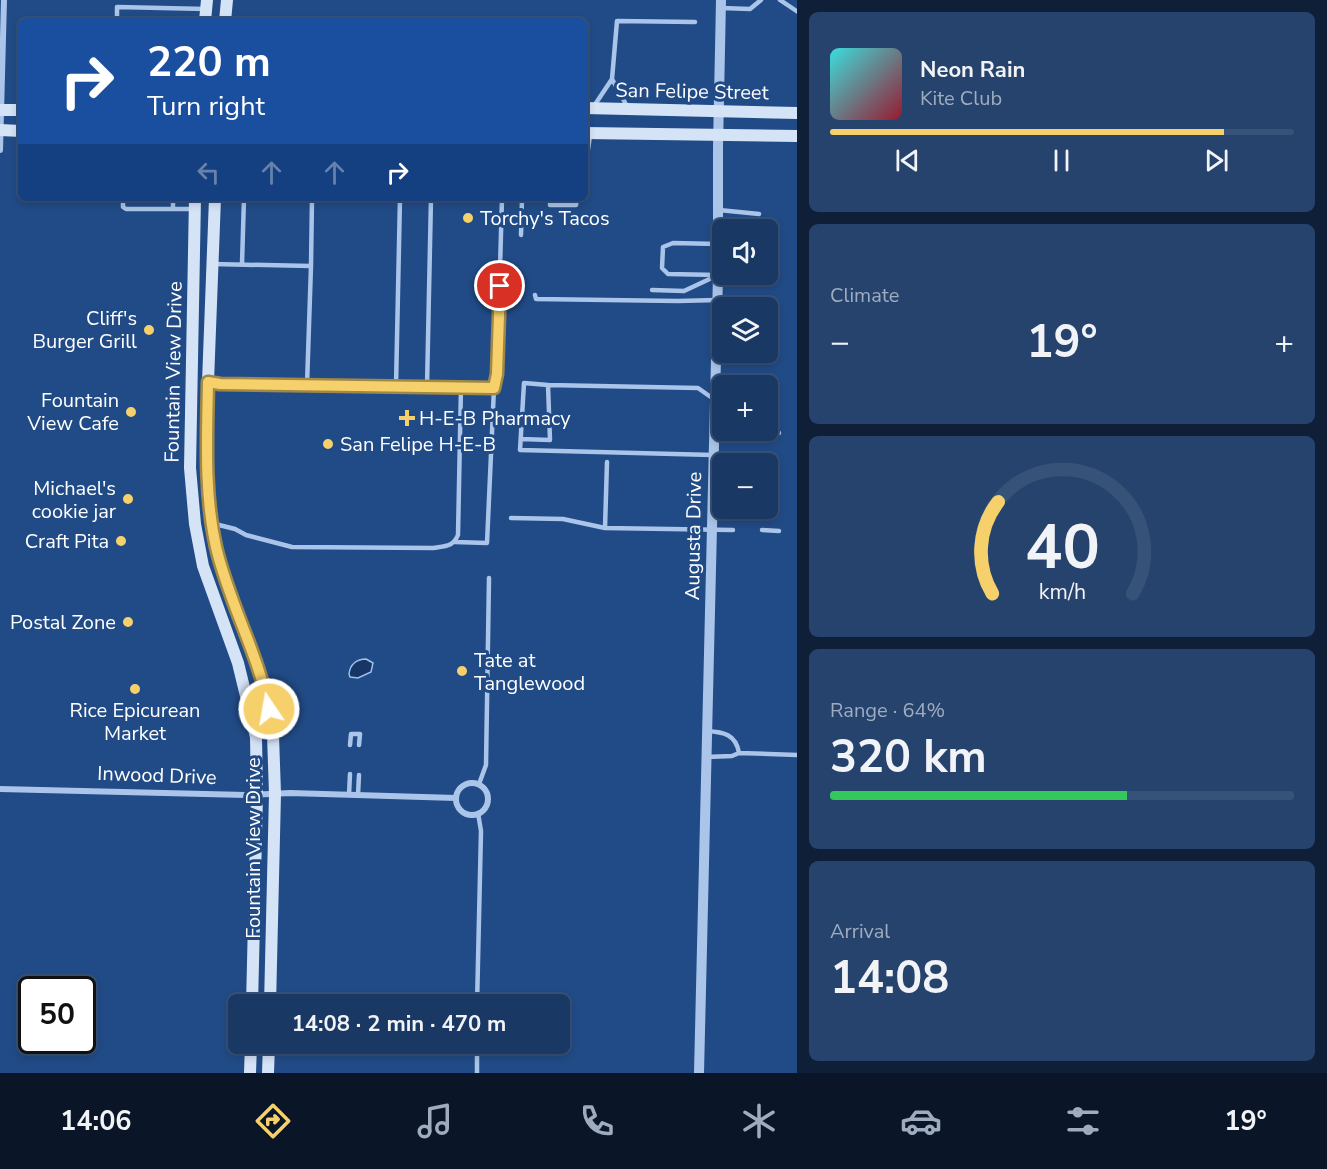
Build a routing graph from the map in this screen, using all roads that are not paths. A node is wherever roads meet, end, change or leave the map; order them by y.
1 (4, 0) edge
2 (227, 0) edge
3 (761, 0) edge
4 (780, 0) edge
5 (721, 4) edge
6 (207, 10) edge
7 (797, 11) edge
8 (117, 18) edge
9 (225, 18) edge
10 (695, 22) dead end
11 (612, 79) junction
12 (589, 108) edge
13 (629, 109) junction
14 (0, 110) edge
15 (18, 110) edge
16 (719, 112) junction
17 (797, 113) edge
18 (0, 130) edge
19 (18, 130) edge
20 (588, 133) edge
21 (718, 134) junction
22 (797, 136) edge
23 (0, 150) edge
24 (123, 201) edge
25 (173, 201) edge
26 (215, 201) edge
27 (243, 201) edge
28 (312, 201) edge
29 (400, 201) edge
30 (431, 201) edge
31 (502, 201) edge
32 (522, 201) edge
33 (550, 201) edge
34 (577, 201) edge
35 (195, 203) edge
36 (173, 209) junction
37 (719, 210) junction
38 (759, 214) dead end
39 (719, 219) edge
40 (521, 235) dead end
41 (712, 244) edge
42 (213, 264) junction
43 (242, 264) junction
44 (311, 266) junction
45 (712, 275) edge
46 (712, 278) edge
47 (652, 290) dead end
48 (535, 295) dead end
49 (712, 300) edge
50 (208, 382) junction
51 (308, 385) junction
52 (548, 385) junction
53 (396, 386) junction
54 (427, 387) junction
55 (461, 387) junction
56 (494, 388) junction
57 (712, 398) edge
58 (521, 439) junction
59 (712, 455) edge
60 (606, 462) dead end
61 (712, 492) edge
62 (511, 518) dead end
63 (213, 523) junction
64 (195, 524) junction
65 (605, 528) junction
66 (711, 529) junction
67 (733, 530) dead end
68 (762, 530) dead end
69 (779, 531) dead end
70 (455, 542) junction
71 (489, 578) dead end
72 (239, 615) junction
73 (224, 622) junction
74 (706, 731) junction
75 (350, 745) dead end
76 (359, 745) dead end
77 (739, 753) junction
78 (797, 755) edge
79 (706, 757) junction
80 (350, 774) dead end
81 (359, 775) dead end
82 (479, 784) junction
83 (0, 789) edge
84 (257, 794) junction
85 (275, 794) junction
86 (349, 795) junction
87 (358, 795) junction
88 (456, 798) junction
89 (478, 813) junction
90 (254, 956) junction
91 (272, 956) junction
92 (252, 994) edge
93 (270, 994) edge
94 (477, 994) edge
95 (251, 1054) edge
96 (269, 1054) edge
97 (477, 1054) edge
98 (250, 1070) edge
99 (268, 1070) edge
100 (477, 1073) edge
101 (699, 1073) edge

1 - 14 street
2 - 9 main road
3 - 5 lane
4 - 7 lane
5 - 16 street, Augusta Drive
6 - 8 lane
10 - 11 lane
11 - 12 lane
11 - 13 lane
12 - 13 main road, San Felipe Street
13 - 16 main road, San Felipe Street
14 - 15 main road
14 - 18 street
16 - 17 main road, San Felipe Street
16 - 21 street, Augusta Drive
18 - 19 main road
18 - 23 street
20 - 21 main road
21 - 22 main road
21 - 37 street, Augusta Drive
24 - 36 lane
25 - 36 lane
26 - 42 main road, Fountain View Drive
27 - 43 lane
28 - 44 lane
29 - 53 lane
30 - 54 lane
31 - 56 lane
32 - 40 lane
33 - 34 lane
35 - 36 lane
35 - 64 main road, Fountain View Drive
37 - 38 lane
37 - 39 street, Augusta Drive
41 - 45 lane
42 - 43 lane
42 - 50 main road, Fountain View Drive
43 - 44 lane
44 - 51 lane
46 - 47 lane
48 - 49 lane
50 - 51 lane
50 - 63 main road, Fountain View Drive
51 - 53 lane
52 - 57 lane
52 - 58 lane
52 - 58 lane
53 - 54 lane
54 - 55 lane
55 - 56 lane
55 - 70 lane
56 - 70 lane
58 - 59 lane
60 - 65 lane
61 - 66 street, Augusta Drive
62 - 65 lane
63 - 64 main road
63 - 70 lane
63 - 72 main road, Fountain View Drive
64 - 73 main road, Fountain View Drive
65 - 66 lane
66 - 67 lane
66 - 74 street, Augusta Drive
68 - 69 lane
71 - 82 lane
72 - 73 main road
72 - 85 main road, Fountain View Drive
73 - 84 main road, Fountain View Drive
74 - 77 lane
74 - 79 street, Augusta Drive
75 - 76 lane
77 - 78 lane
77 - 79 lane
79 - 101 street, Augusta Drive
80 - 86 lane
81 - 87 lane
82 - 88 street
82 - 89 street
83 - 84 street, Inwood Drive
84 - 85 street, Inwood Drive
84 - 90 main road, Fountain View Drive
85 - 86 street, Inwood Drive
85 - 91 main road, Fountain View Drive
86 - 87 street, Inwood Drive
87 - 88 street, Inwood Drive
88 - 89 street
89 - 94 lane
90 - 91 main road
90 - 92 main road, Fountain View Drive
91 - 93 main road, Fountain View Drive
95 - 98 main road
96 - 99 main road
97 - 100 lane
98 - 99 main road

